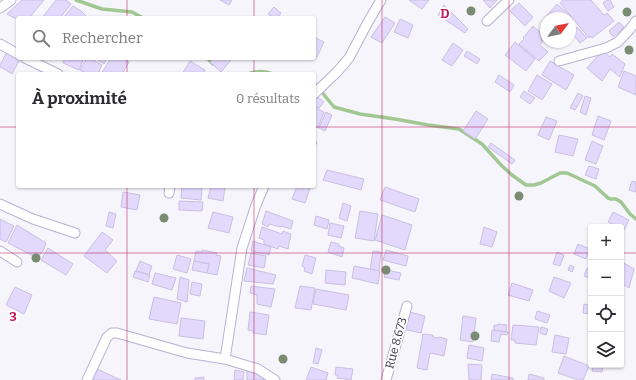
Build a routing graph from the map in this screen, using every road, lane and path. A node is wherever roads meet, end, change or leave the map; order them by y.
1 (11, 0) edge
2 (381, 0) edge
3 (509, 0) edge
4 (0, 8) edge
5 (487, 21) dead end
6 (636, 21) edge
7 (0, 44) edge
8 (16, 53) edge
9 (29, 60) edge
10 (559, 61) dead end
11 (54, 72) edge
12 (316, 92) edge
13 (263, 188) edge
14 (0, 204) edge
15 (75, 233) dead end
16 (0, 251) edge
17 (17, 262) dead end
18 (407, 306) dead end
19 (225, 359) junction
20 (87, 380) edge
21 (275, 380) edge
22 (386, 380) edge

1 - 4 street
2 - 12 street
3 - 5 street
6 - 10 street
7 - 8 street
9 - 11 street
13 - 19 street
14 - 15 street
16 - 17 street
18 - 22 street, Rue 8.673
19 - 20 street
19 - 21 street

